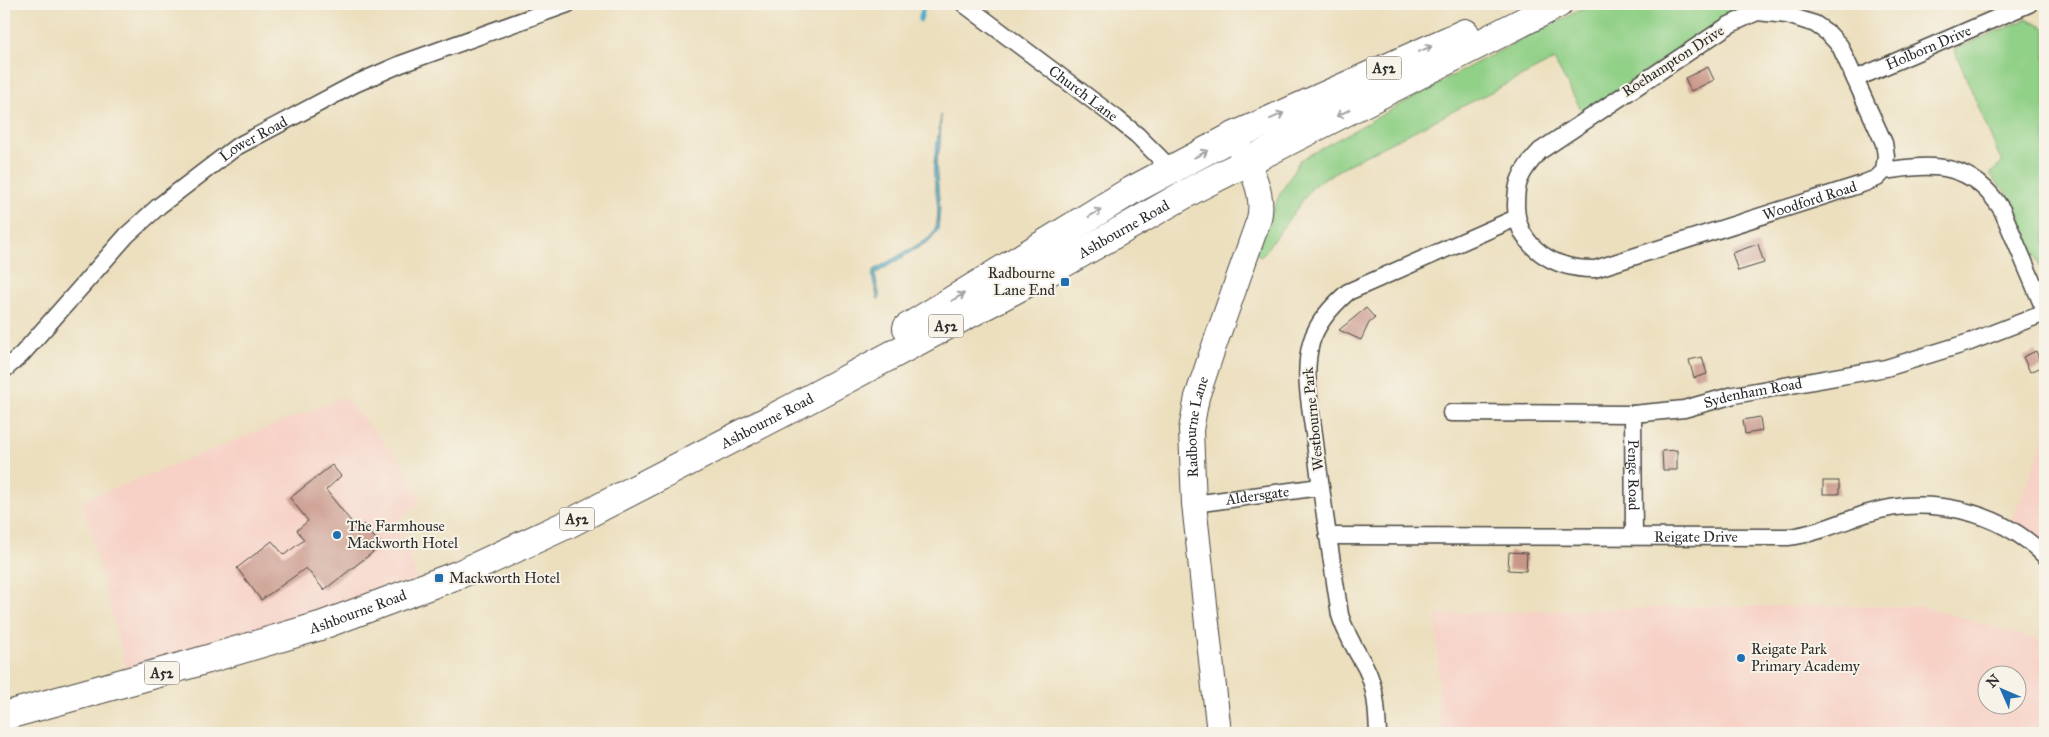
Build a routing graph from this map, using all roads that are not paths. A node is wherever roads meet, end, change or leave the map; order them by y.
1 (568, 4) edge
2 (964, 4) edge
3 (1537, 4) edge
4 (1558, 4) edge
5 (2029, 4) edge
6 (1855, 79) junction
7 (1232, 136) junction
8 (1247, 162) junction
9 (1170, 170) junction
10 (1884, 171) junction
11 (1196, 188) junction
12 (1516, 218) junction
13 (2045, 312) edge
14 (4, 370) edge
15 (1451, 413) dead end
16 (1633, 414) junction
17 (692, 458) junction
18 (1320, 487) junction
19 (1194, 504) junction
20 (1328, 536) junction
21 (1634, 536) junction
22 (2045, 556) edge
23 (4, 716) edge
24 (1219, 733) edge
25 (1378, 733) edge

1 - 14 street, Lower Road
2 - 9 street, Church Lane
7 -> 3 highway, Ashbourne Road / A52
4 -> 8 highway, Ashbourne Road / A52
5 - 6 street, Holborn Drive
6 - 10 street, Roehampton Drive
6 - 12 street, Roehampton Drive
7 - 8 street, Radbourne Lane
9 -> 7 highway, Ashbourne Road / A52
8 - 11 highway, Ashbourne Road / A52
8 - 19 street, Radbourne Lane
9 - 11 street, Church Lane
17 -> 9 highway, Ashbourne Road / A52
10 - 12 street, Woodford Road
10 - 13 street, Woodford Road
11 - 17 highway, Ashbourne Road / A52
12 - 18 street, Westbourne Park
13 - 16 street, Sydenham Road
15 - 16 street, Sydenham Road
16 - 21 street, Penge Road
17 - 23 highway, Ashbourne Road / A52
18 - 19 street, Aldersgate
18 - 20 street, Westbourne Park
19 - 24 street, Radbourne Lane
20 - 21 street, Reigate Drive
20 - 25 street, Westbourne Park
21 - 22 street, Reigate Drive

